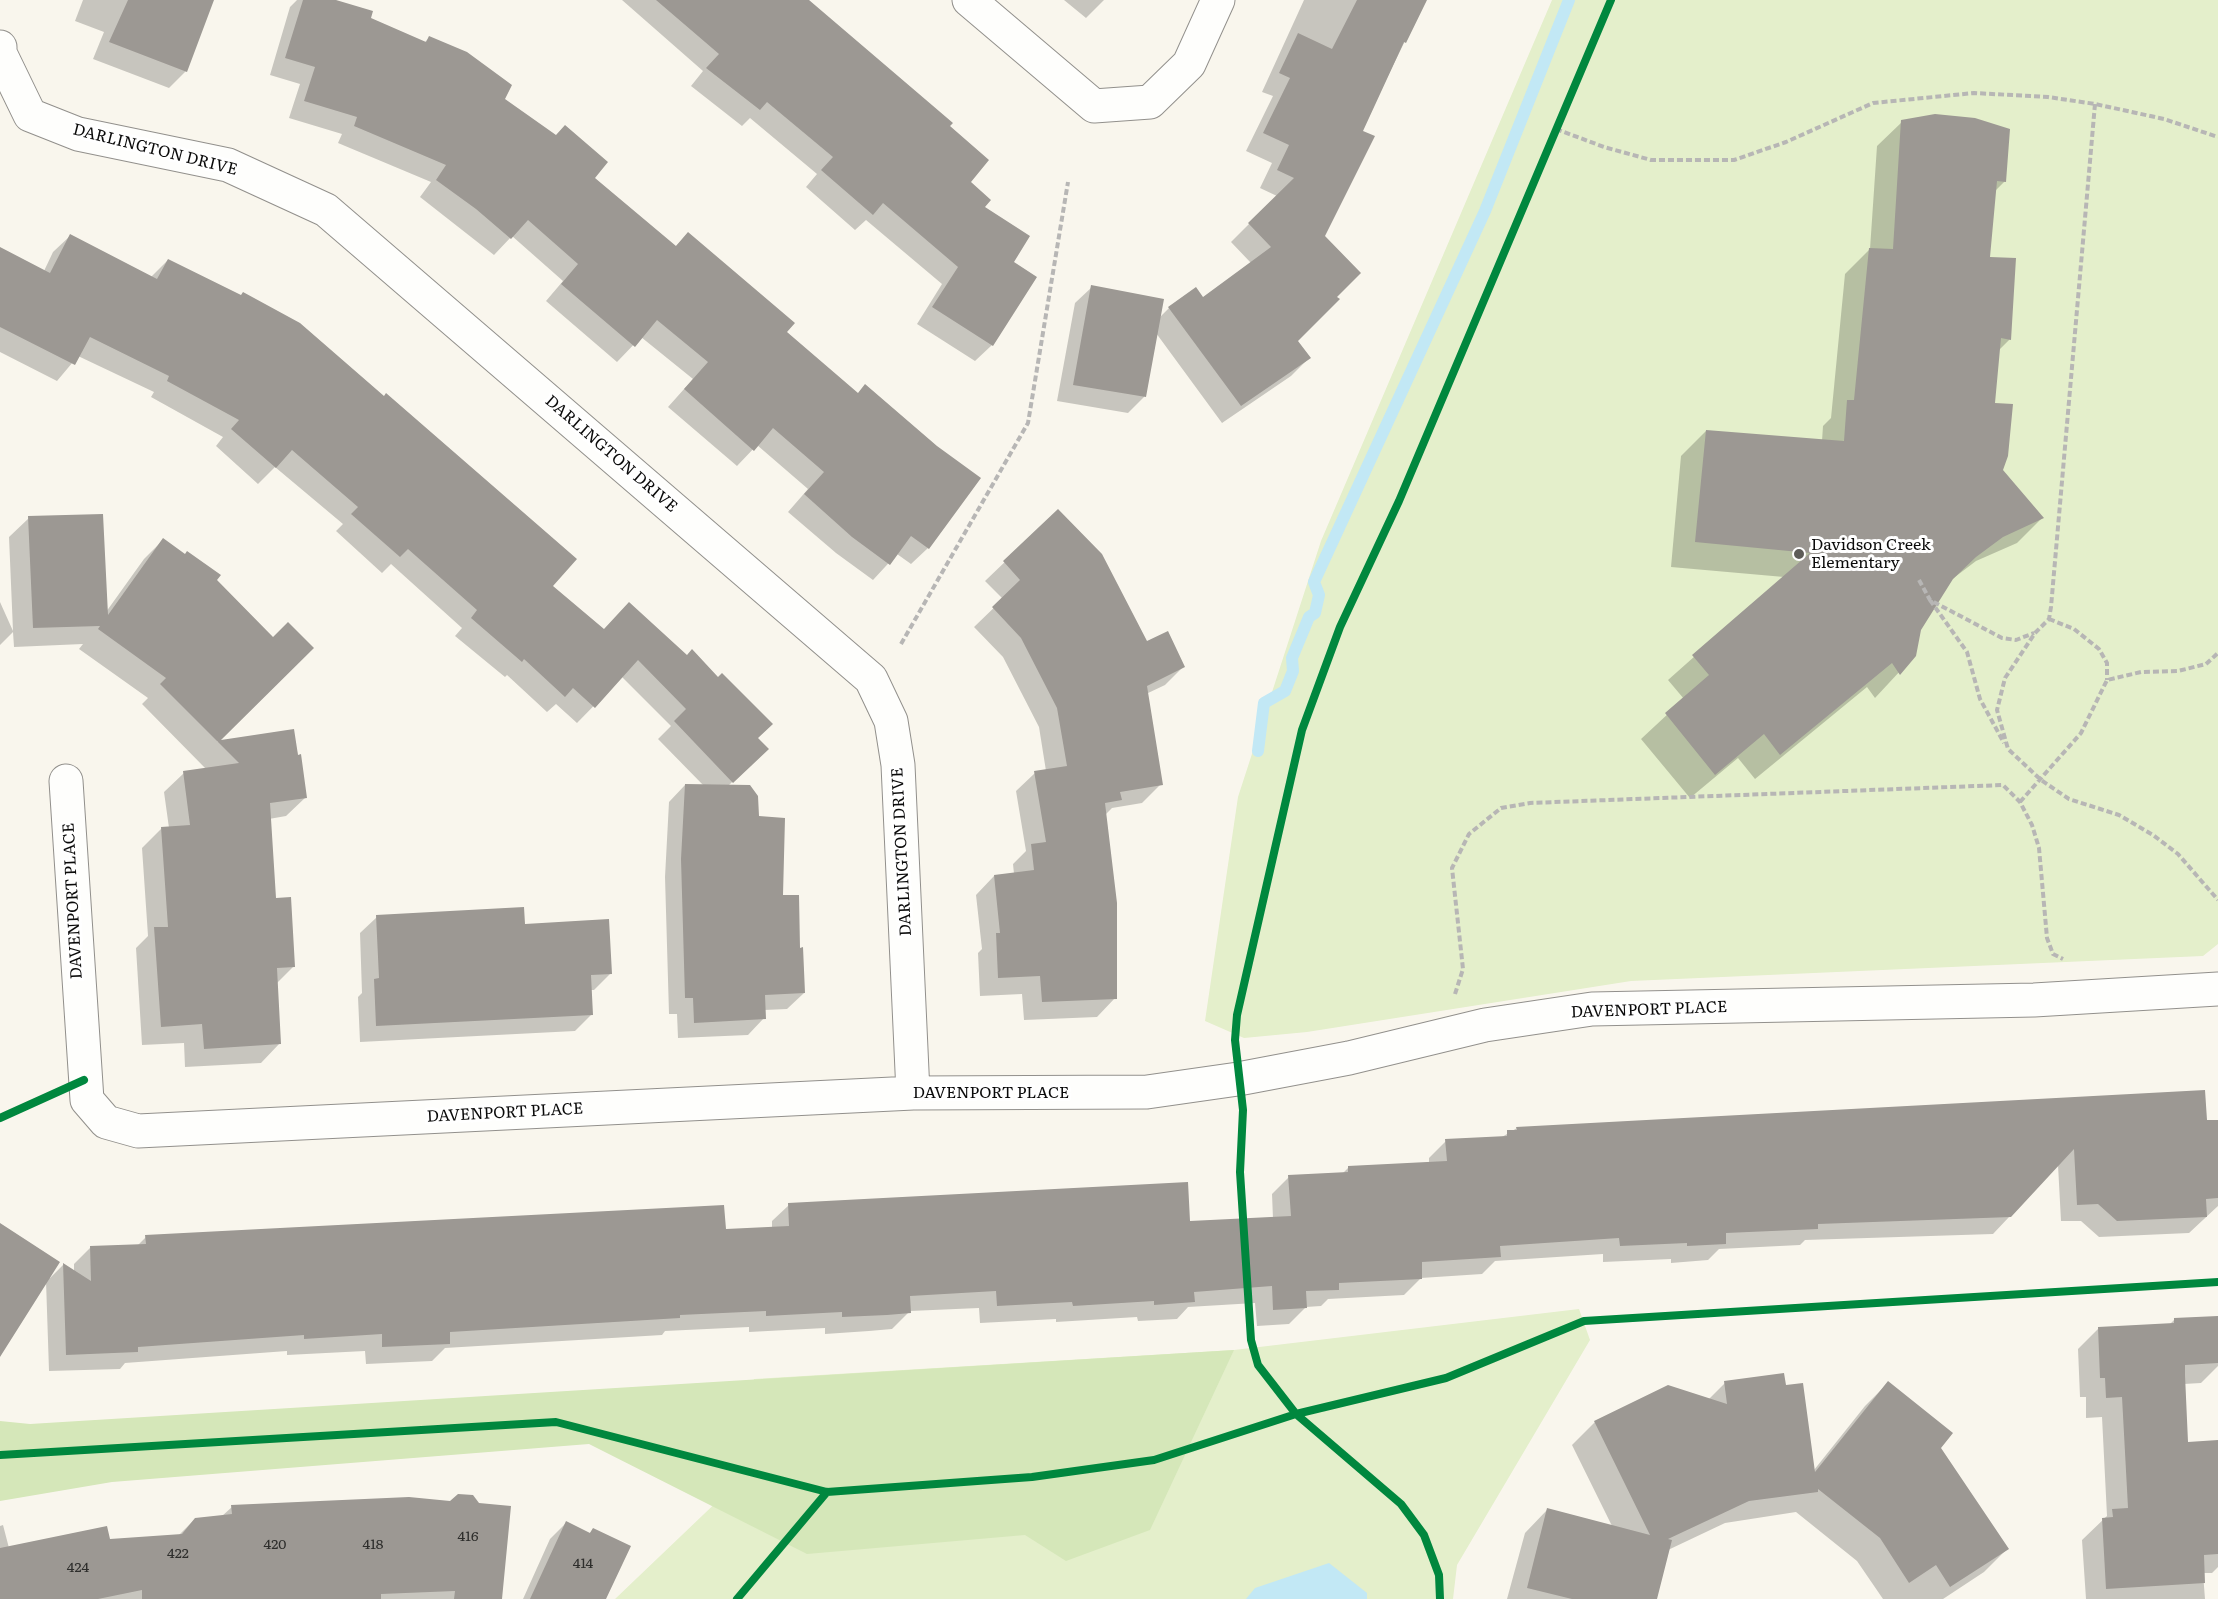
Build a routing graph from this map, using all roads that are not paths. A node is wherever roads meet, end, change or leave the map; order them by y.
1 (969, 0) edge
2 (1218, 0) edge
3 (0, 47) edge
4 (66, 781) dead end
5 (2218, 989) edge
6 (913, 1093) junction

1 - 2 street
3 - 6 street, DARLINGTON DRIVE
4 - 6 street, DAVENPORT PLACE
5 - 6 street, DAVENPORT PLACE

